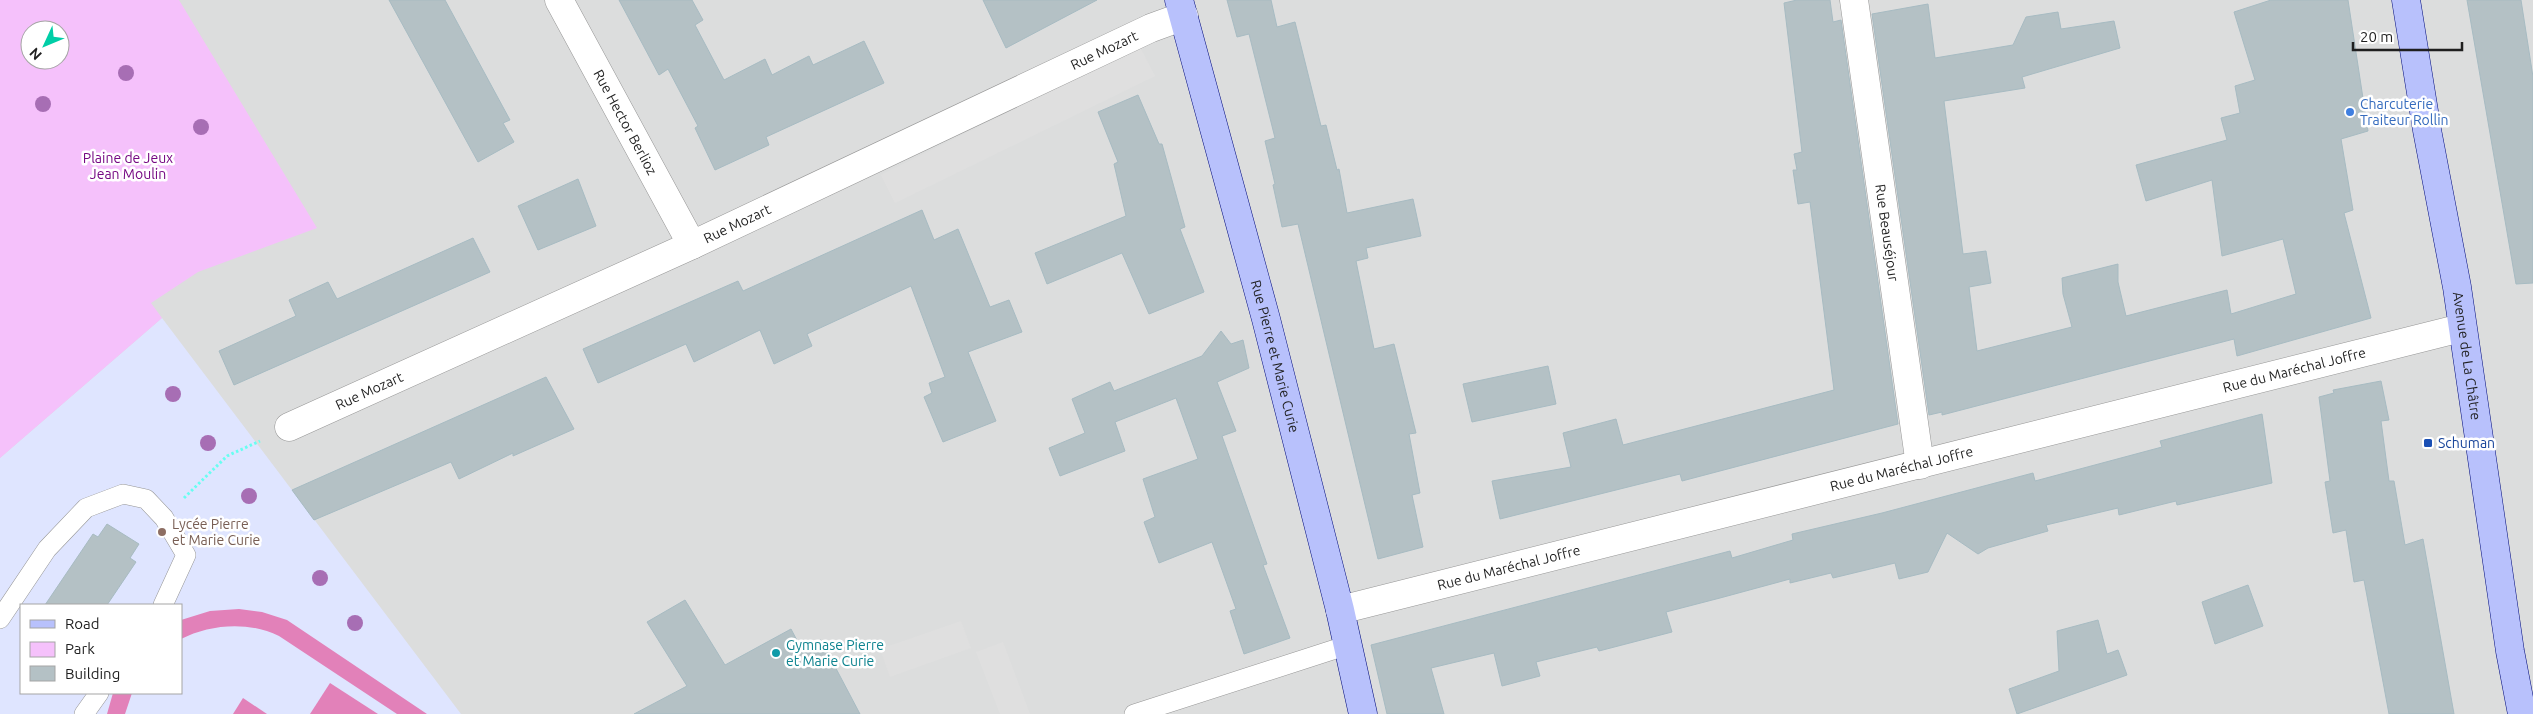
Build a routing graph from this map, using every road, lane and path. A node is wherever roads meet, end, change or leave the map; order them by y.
1 (559, 0) edge
2 (1854, 0) edge
3 (2406, 0) edge
4 (1182, 8) edge
5 (692, 245) junction
6 (2462, 328) junction
7 (289, 428) joint
8 (1920, 465) junction
9 (164, 518) junction
10 (163, 604) edge
11 (1340, 610) junction
12 (0, 620) edge
13 (1348, 645) junction
14 (98, 694) edge
15 (84, 714) edge
16 (1134, 714) edge
17 (1363, 714) edge
18 (2522, 714) edge

1 - 5 street, Rue Hector Berlioz
2 - 8 street, Rue Beauséjour
3 - 6 street, Avenue de La Châtre
4 - 5 street, Rue Mozart
4 - 11 street, Rue Pierre et Marie Curie
5 - 7 street, Rue Mozart
6 - 8 street, Rue du Maréchal Joffre
6 - 18 street, Avenue de La Châtre
7 - 9 path
8 - 11 street, Rue du Maréchal Joffre
9 - 10 lane
9 - 12 lane
11 - 13 street, Rue Pierre et Marie Curie
13 - 16 lane
13 - 17 street, Rue Pierre et Marie Curie
14 - 15 lane

